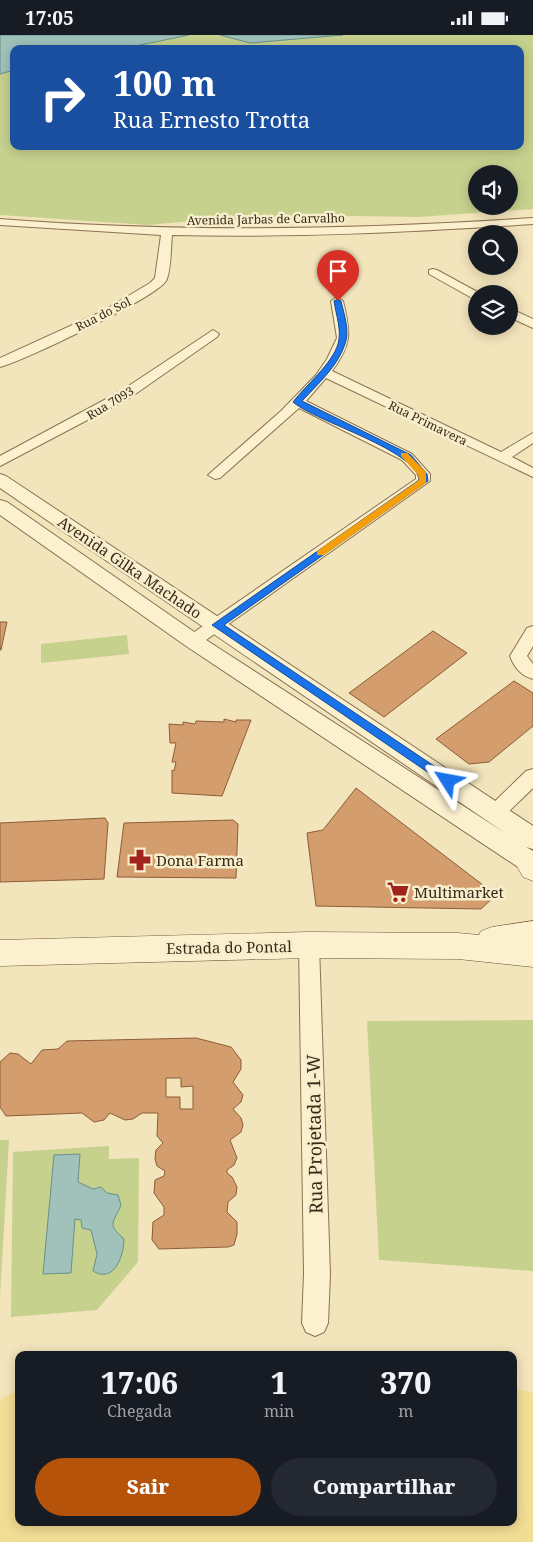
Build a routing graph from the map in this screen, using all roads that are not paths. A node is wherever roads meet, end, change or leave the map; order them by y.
1 (533, 221) edge
2 (0, 222) edge
3 (167, 234) junction
4 (433, 272) dead end
5 (468, 291) edge
6 (338, 301) dead end
7 (518, 316) edge
8 (533, 324) edge
9 (213, 334) dead end
10 (0, 363) edge
11 (324, 372) junction
12 (297, 402) junction
13 (533, 437) edge
14 (501, 458) junction
15 (0, 462) edge
16 (533, 473) edge
17 (215, 475) dead end
18 (0, 480) edge
19 (0, 506) edge
20 (217, 625) junction
21 (533, 632) edge
22 (193, 641) junction
23 (533, 673) edge
24 (533, 776) edge
25 (495, 813) junction
26 (532, 858) edge
27 (532, 938) edge
28 (309, 945) junction
29 (0, 953) edge
30 (315, 1323) dead end

1 - 3 street, Avenida Jarbas de Carvalho
2 - 3 street, Avenida Jarbas de Carvalho
3 - 10 street, Rua do Sol
4 - 5 street
6 - 11 street
7 - 8 street
9 - 15 street, Rua 7093
11 - 12 street
11 - 14 street, Rua Primavera
12 - 17 street
12 - 20 street
13 - 14 street
14 - 16 street, Rua Primavera
18 - 20 street, Avenida Gilka Machado
19 - 22 street, Avenida Gilka Machado
20 - 22 street
20 - 25 street, Avenida Gilka Machado
21 - 23 street
22 - 26 street, Avenida Gilka Machado
24 - 25 street
25 - 26 street, Avenida Gilka Machado
27 - 28 main road, Estrada do Pontal
28 - 29 main road, Estrada do Pontal
28 - 30 street, Rua Projetada 1-W

